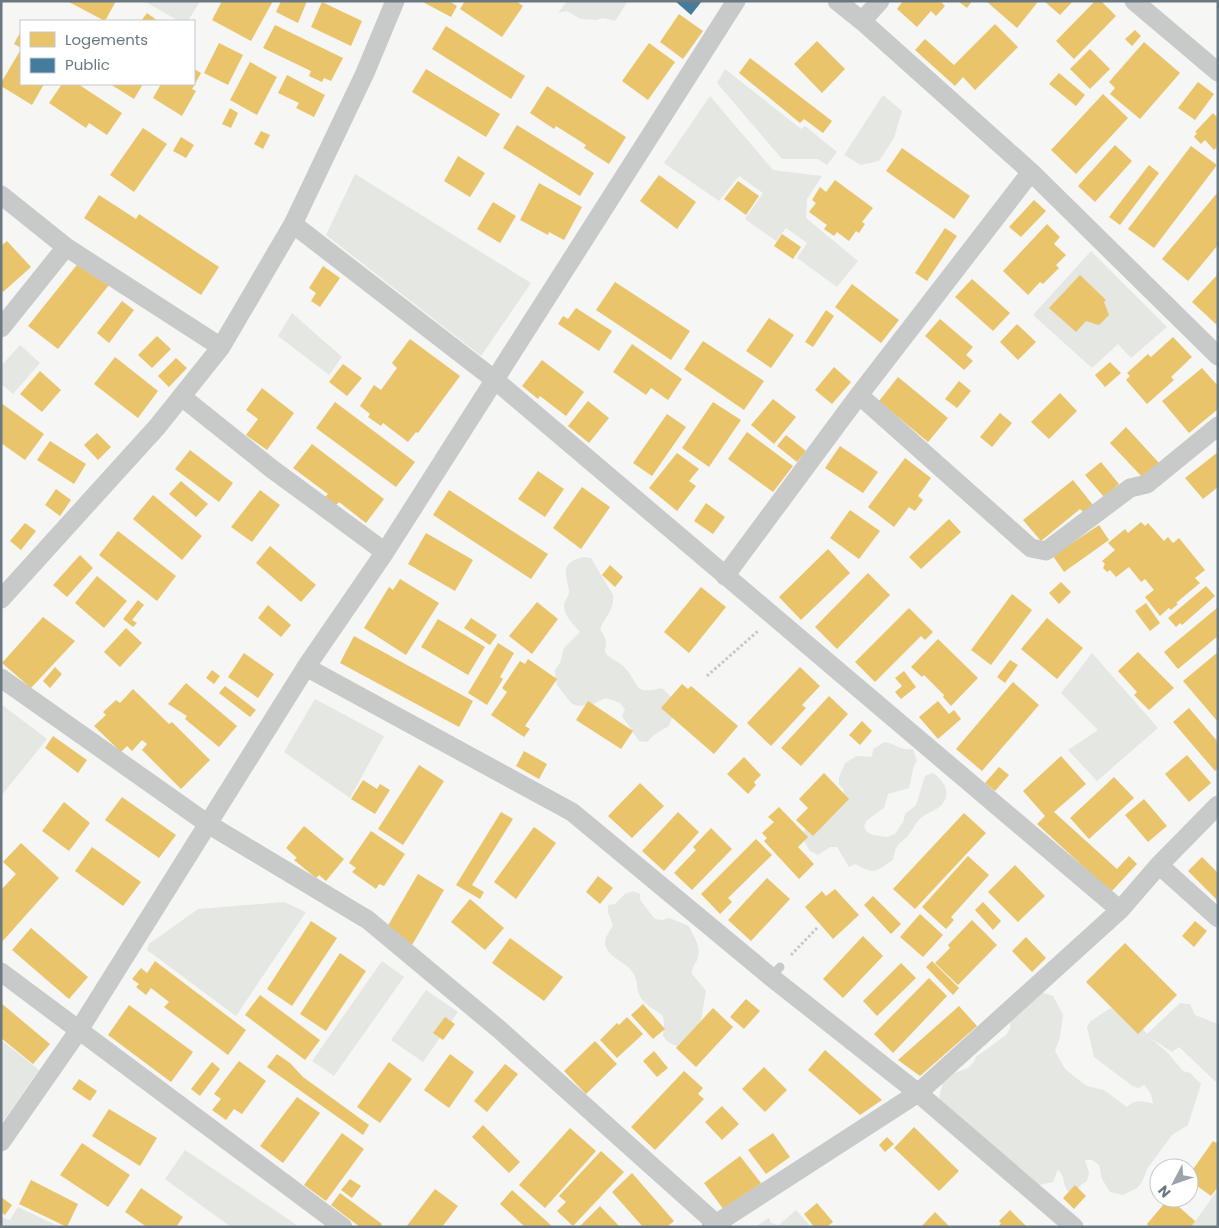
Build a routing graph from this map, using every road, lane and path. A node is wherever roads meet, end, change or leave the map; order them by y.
1 (396, 1) edge
2 (736, 1) edge
3 (837, 1) edge
4 (880, 1) edge
5 (1134, 1) edge
6 (862, 21) junction
7 (1218, 72) edge
8 (1031, 172) junction
9 (1, 195) edge
10 (293, 224) junction
11 (66, 247) junction
12 (1, 328) edge
13 (222, 347) junction
14 (1218, 356) edge
15 (495, 380) junction
16 (859, 395) junction
17 (182, 397) junction
18 (1218, 426) edge
19 (385, 552) junction
20 (725, 576) junction
21 (1, 599) edge
22 (769, 621) junction
23 (306, 667) junction
24 (707, 676) dead end
25 (1, 678) edge
26 (1218, 805) edge
27 (208, 824) junction
28 (1159, 865) junction
29 (1120, 910) junction
30 (1218, 918) edge
31 (818, 927) dead end
32 (1, 972) edge
33 (776, 972) junction
34 (79, 1030) junction
35 (918, 1093) junction
36 (1, 1142) edge
37 (716, 1226) edge
38 (343, 1227) edge
39 (1074, 1227) edge

1 - 10 street
2 - 15 street
3 - 6 street
4 - 6 street
5 - 7 street
6 - 8 street
8 - 14 street
8 - 16 street
9 - 11 street
10 - 13 street
10 - 15 street
11 - 12 street
11 - 13 street
13 - 17 street
15 - 19 street
15 - 20 street
16 - 18 street
16 - 20 street
17 - 19 street
17 - 21 street
19 - 23 street
20 - 22 street
22 - 24 path
22 - 29 street
23 - 27 street
23 - 33 street
25 - 27 street
26 - 28 street
27 - 34 street
27 - 37 street
28 - 29 street
28 - 30 street
29 - 35 street
31 - 33 path
32 - 34 street
33 - 35 street
34 - 36 street
34 - 38 street
35 - 37 street
35 - 39 street

